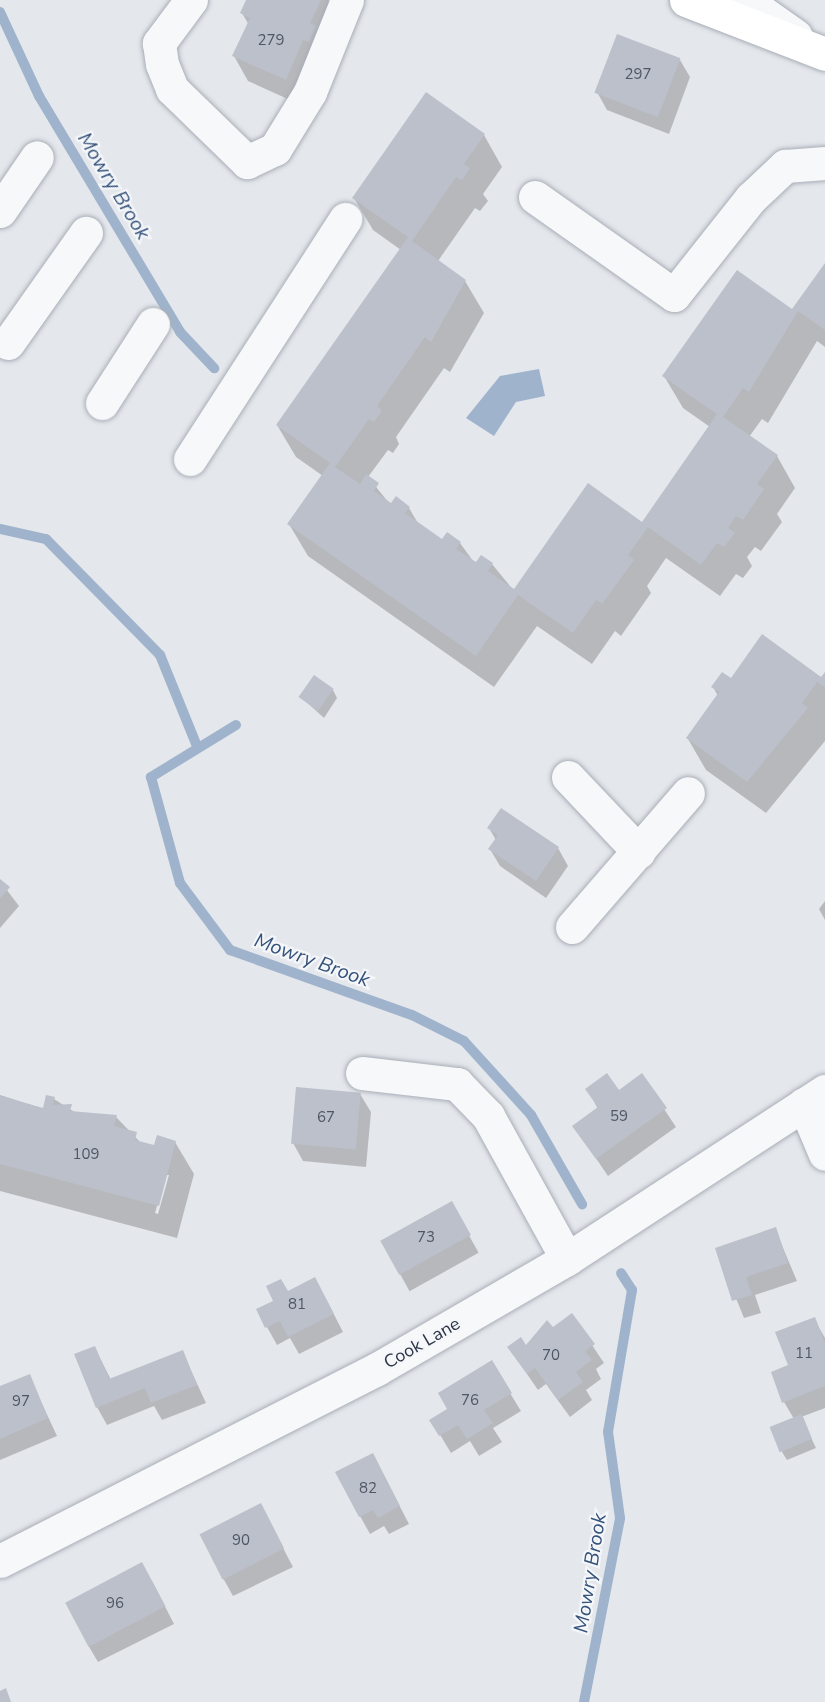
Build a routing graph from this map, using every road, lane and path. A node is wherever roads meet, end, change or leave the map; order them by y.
1 (191, 0) edge
2 (347, 0) edge
3 (686, 0) edge
4 (745, 0) edge
5 (820, 52) edge
6 (38, 157) dead end
7 (825, 163) edge
8 (535, 197) dead end
9 (0, 211) edge
10 (345, 219) dead end
11 (86, 232) dead end
12 (153, 324) dead end
13 (8, 343) dead end
14 (102, 403) dead end
15 (190, 459) dead end
16 (568, 777) dead end
17 (688, 793) dead end
18 (639, 852) junction
19 (572, 927) dead end
20 (362, 1073) dead end
21 (815, 1098) edge
22 (825, 1154) edge
23 (567, 1258) junction
24 (0, 1561) edge

1 - 2 street
3 - 5 main road
4 - 5 street
6 - 9 street
7 - 8 street
10 - 15 street
11 - 13 street
12 - 14 street
16 - 18 street
17 - 18 street
18 - 19 street
20 - 23 street
21 - 22 street
21 - 23 street, Cook Lane
23 - 24 street, Cook Lane

